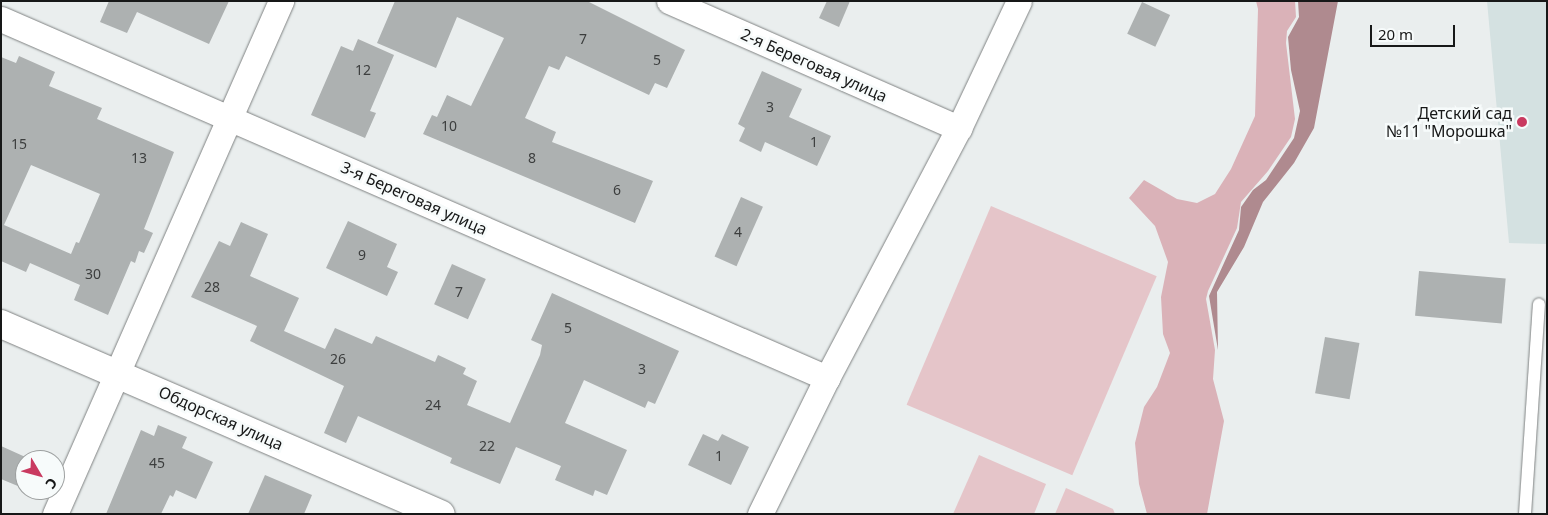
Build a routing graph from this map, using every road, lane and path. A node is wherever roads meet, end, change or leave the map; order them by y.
1 (280, 1) edge
2 (669, 1) edge
3 (1019, 1) edge
4 (1, 19) edge
5 (230, 118) junction
6 (959, 128) junction
7 (1539, 304) dead end
8 (1, 324) edge
9 (117, 373) junction
10 (827, 378) junction
11 (55, 514) edge
12 (441, 514) edge
13 (760, 514) edge
14 (1525, 514) edge

1 - 5 street
2 - 6 street, 2-я Береговая улица
3 - 6 street
4 - 5 street, 3-я Береговая улица
5 - 9 street
5 - 10 street, 3-я Береговая улица
6 - 10 street
7 - 14 lane
8 - 9 street, Обдорская улица
9 - 11 street
9 - 12 street, Обдорская улица
10 - 13 street

